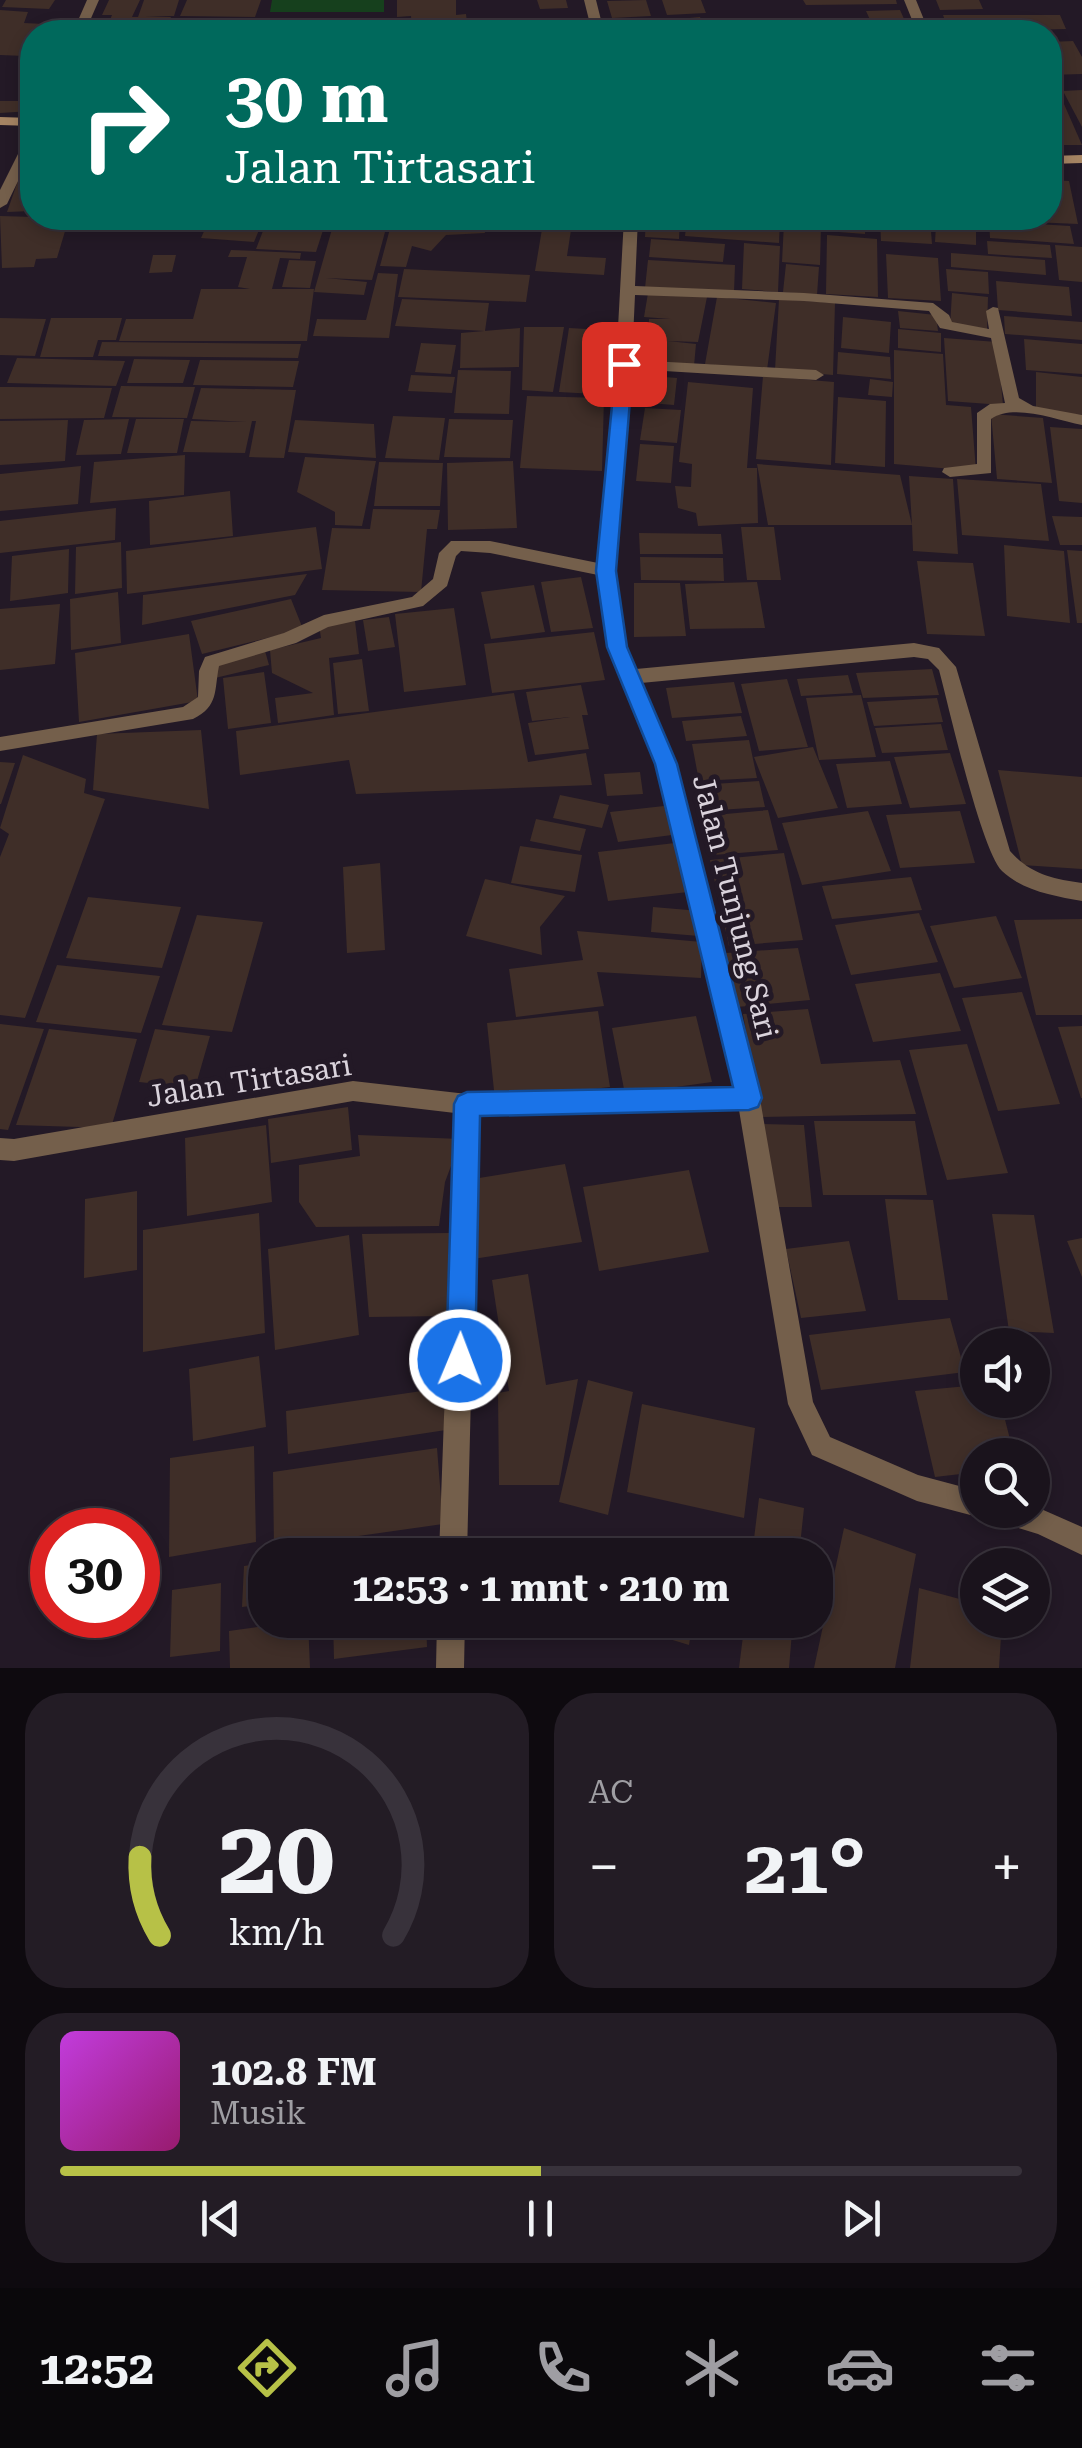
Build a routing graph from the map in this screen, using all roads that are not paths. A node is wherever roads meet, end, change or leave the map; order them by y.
1 (20, 164) edge
2 (0, 204) edge
3 (630, 230) edge
4 (626, 290) junction
5 (993, 311) dead end
6 (998, 335) junction
7 (624, 364) junction
8 (816, 375) dead end
9 (1017, 407) junction
10 (1082, 420) edge
11 (950, 472) dead end
12 (606, 571) junction
13 (628, 677) junction
14 (0, 744) edge
15 (1082, 892) edge
16 (749, 1098) junction
17 (467, 1104) junction
18 (0, 1149) edge
19 (960, 1499) edge
20 (1050, 1525) edge
21 (454, 1538) edge
22 (1081, 1540) edge
23 (451, 1638) edge
24 (450, 1668) edge

1 - 2 street
3 - 4 street, Jalan Tunjung Sari
4 - 6 street
4 - 7 street, Jalan Tunjung Sari
5 - 6 street
6 - 9 street
7 - 8 street
7 - 12 street, Jalan Tunjung Sari
9 - 10 street
9 - 11 street
12 - 13 street, Jalan Tunjung Sari
12 - 14 street
13 - 15 street
13 - 16 street, Jalan Tunjung Sari
16 - 17 street, Jalan Tirtasari
16 - 19 street, Jalan Tunjung Sari
17 - 18 street, Jalan Tirtasari
17 - 21 street
20 - 22 street
23 - 24 street

